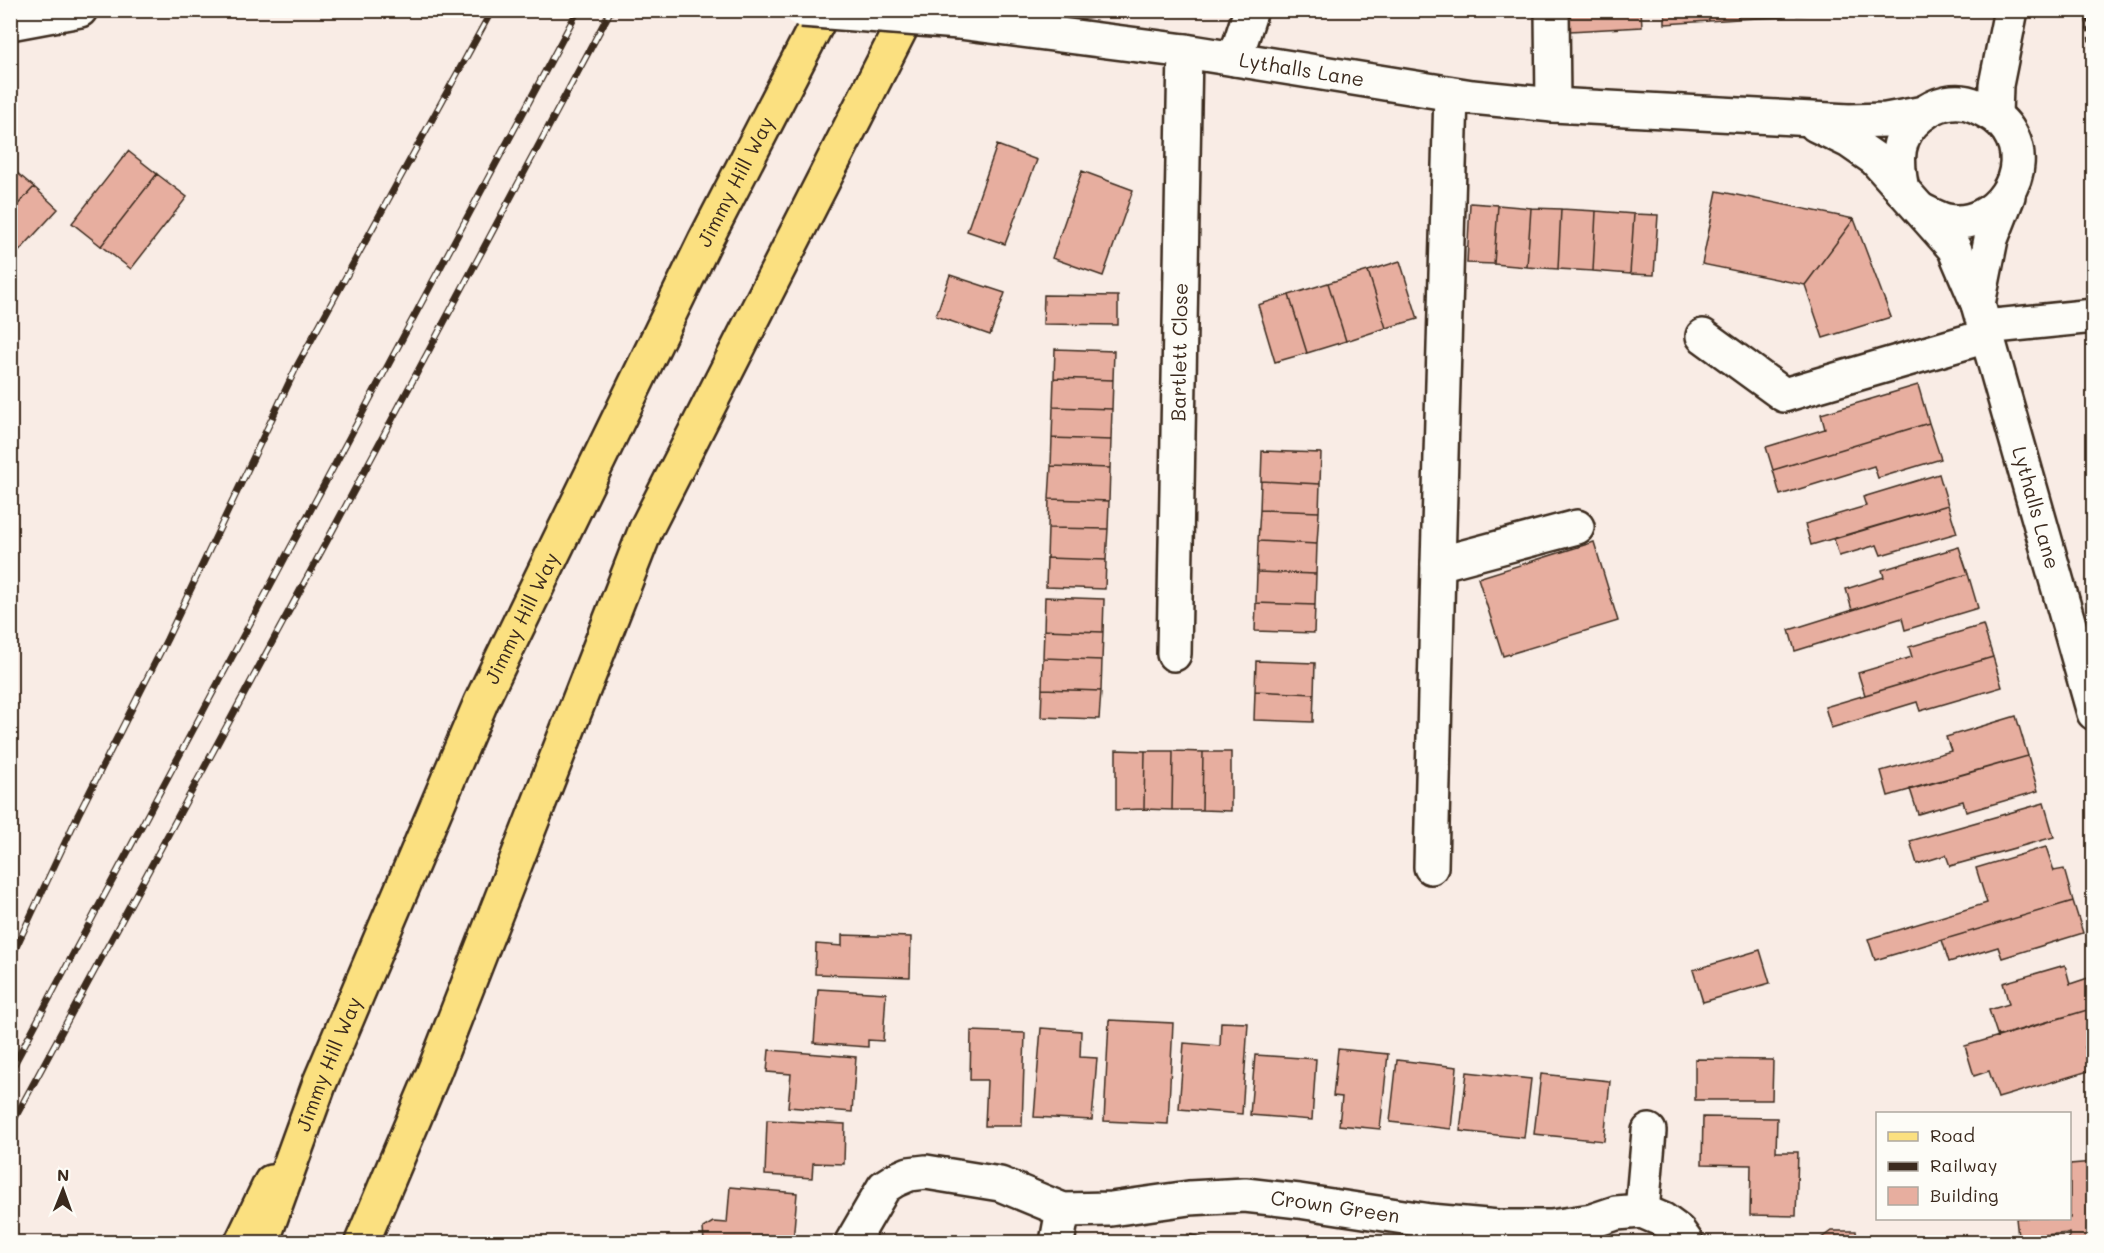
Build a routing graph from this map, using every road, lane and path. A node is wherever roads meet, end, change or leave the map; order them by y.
1 (802, 10) edge
2 (824, 10) edge
3 (910, 10) edge
4 (1251, 10) edge
5 (1552, 10) edge
6 (2086, 10) edge
7 (68, 12) edge
8 (2010, 17) edge
9 (10, 23) edge
10 (1185, 51) junction
11 (1235, 59) junction
12 (2094, 71) edge
13 (1451, 94) junction
14 (1554, 105) junction
15 (1938, 107) junction
16 (1995, 115) junction
17 (1803, 119) junction
18 (2012, 186) junction
19 (1912, 200) junction
20 (2094, 316) edge
21 (1984, 322) junction
22 (1703, 336) dead end
23 (1577, 527) dead end
24 (1438, 564) junction
25 (1174, 654) dead end
26 (2094, 713) edge
27 (1431, 867) dead end
28 (320, 1082) junction
29 (1649, 1131) dead end
30 (1062, 1210) junction
31 (1642, 1211) junction
32 (242, 1242) edge
33 (262, 1242) edge
34 (362, 1242) edge
35 (852, 1242) edge
36 (1057, 1242) edge
37 (1686, 1242) edge

1 - 10 street, Lythalls Lane, bridge
2 - 28 main road, Jimmy Hill Way
3 - 34 main road
4 - 11 street
5 - 14 street
6 - 12 path
7 - 9 street
8 - 15 street
8 - 16 street
10 - 11 street, Lythalls Lane
10 - 25 street, Bartlett Close
11 - 13 street, Lythalls Lane
13 - 14 street, Lythalls Lane
13 - 24 street
14 - 17 street, Lythalls Lane
15 - 16 street
15 - 17 street, Lythalls Lane
15 - 19 street
16 - 18 street
17 - 19 street, Lythalls Lane
18 - 19 street
18 - 21 street, Lythalls Lane
19 - 21 street, Lythalls Lane
20 - 21 street
21 - 22 street
21 - 26 street, Lythalls Lane
23 - 24 street
24 - 27 street
28 - 32 main road
28 - 33 main road, Jimmy Hill Way
29 - 31 street
30 - 31 street, Crown Green
30 - 35 street, Crown Green
30 - 36 street
31 - 37 street

